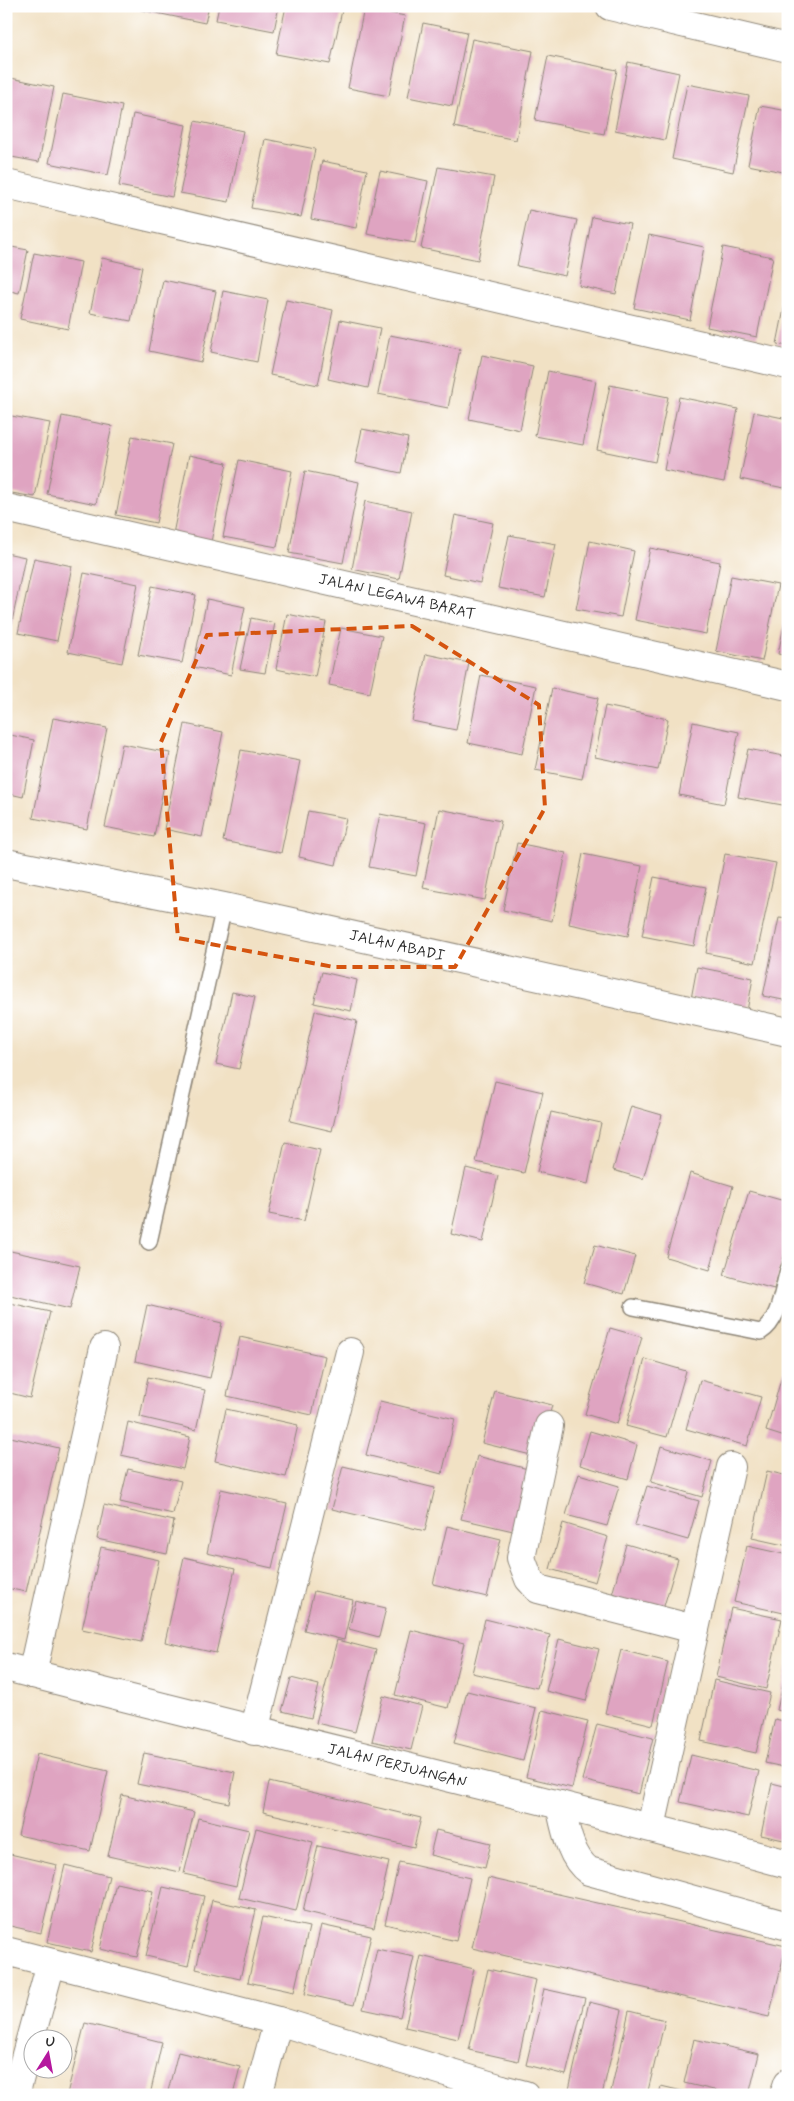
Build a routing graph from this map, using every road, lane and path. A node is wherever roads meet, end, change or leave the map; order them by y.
1 (610, 6) edge
2 (788, 48) edge
3 (6, 184) edge
4 (788, 366) edge
5 (6, 508) edge
6 (788, 686) edge
7 (6, 863) edge
8 (224, 907) junction
9 (788, 1032) edge
10 (149, 1242) dead end
11 (788, 1270) edge
12 (634, 1307) dead end
13 (104, 1348) dead end
14 (350, 1352) dead end
15 (549, 1426) dead end
16 (731, 1467) dead end
17 (694, 1628) junction
18 (19, 1671) edge
19 (254, 1731) junction
20 (560, 1805) junction
21 (651, 1827) junction
22 (788, 1864) edge
23 (788, 1926) edge
24 (6, 1951) edge
25 (51, 1963) junction
26 (278, 2021) junction
27 (788, 2083) edge
28 (509, 2093) edge
29 (15, 2095) edge
30 (258, 2095) edge
31 (784, 2095) edge

1 - 2 street
3 - 4 street
5 - 6 street, JALAN LEGAWA BARAT
7 - 8 street, JALAN ABADI
8 - 9 street, JALAN ABADI
8 - 10 lane
11 - 12 lane
13 - 18 street
14 - 19 street
15 - 17 street
16 - 17 street
17 - 21 street
18 - 19 street, JALAN PERJUANGAN
19 - 20 street, JALAN PERJUANGAN
20 - 21 street, JALAN PERJUANGAN
20 - 23 street
21 - 22 street, JALAN PERJUANGAN
24 - 25 street
25 - 26 street
25 - 29 street
26 - 28 street
26 - 30 street
27 - 31 street

